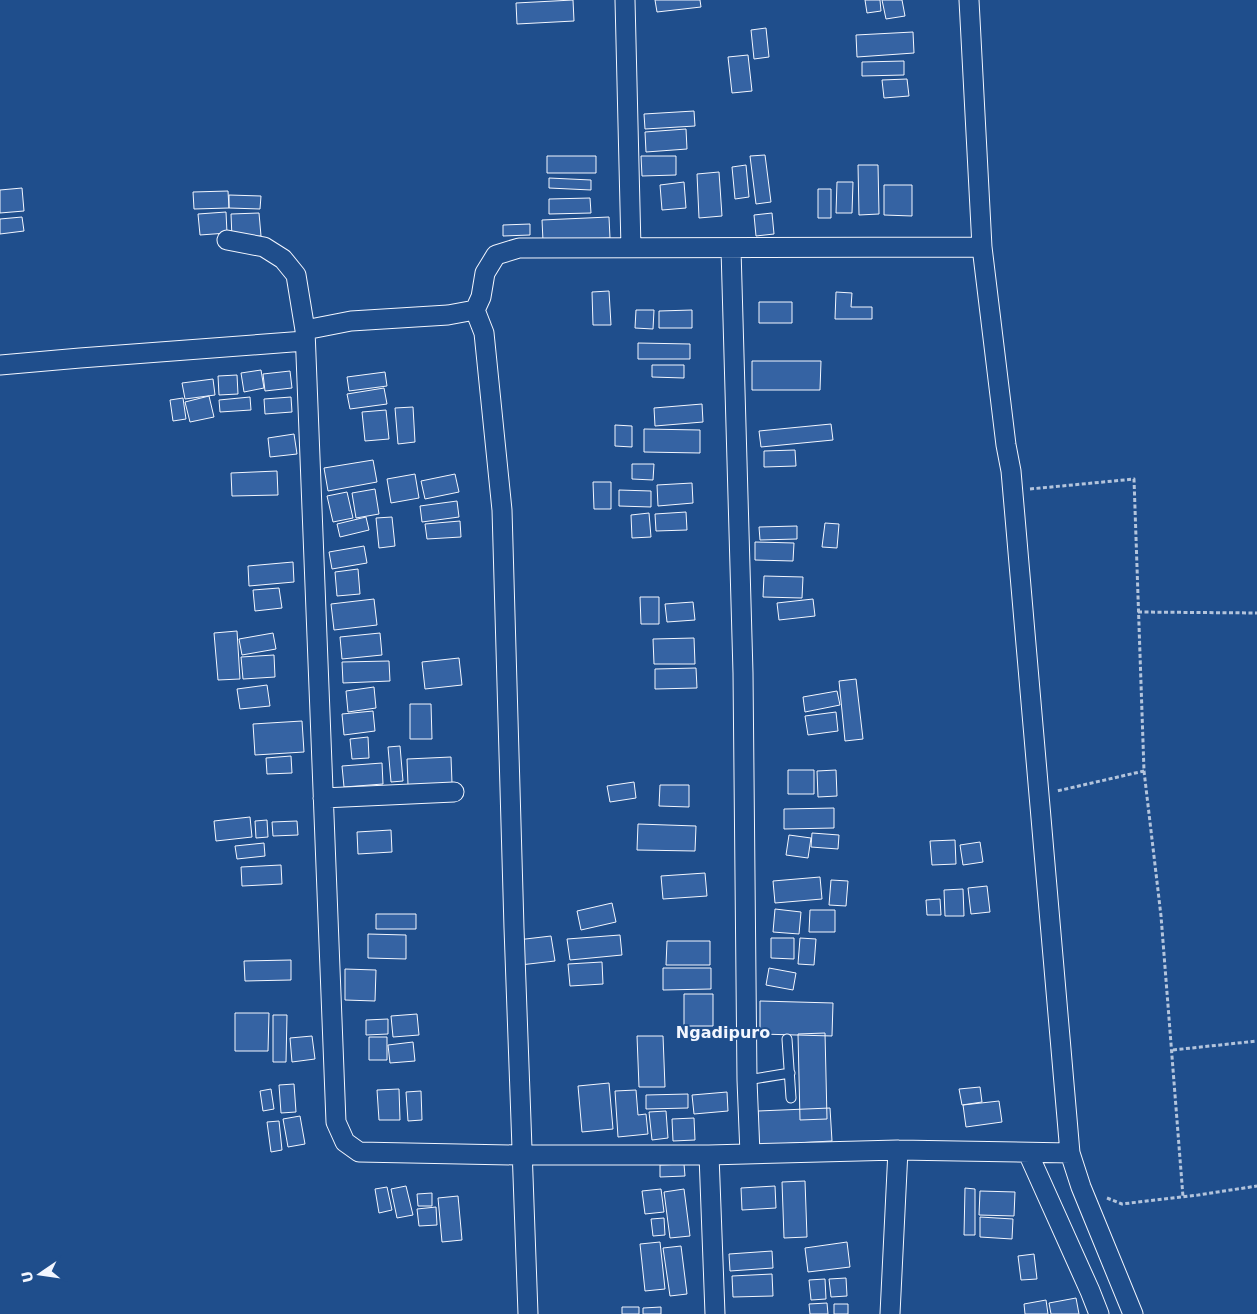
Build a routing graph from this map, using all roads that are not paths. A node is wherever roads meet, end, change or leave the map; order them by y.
1 (625, 0) edge
2 (969, 0) edge
3 (226, 240) dead end
4 (982, 247) junction
5 (631, 248) junction
6 (731, 249) junction
7 (475, 310) junction
8 (305, 335) junction
9 (0, 365) edge
10 (454, 792) dead end
11 (323, 798) junction
12 (787, 1039) dead end
13 (790, 1073) junction
14 (747, 1080) junction
15 (791, 1098) dead end
16 (898, 1150) junction
17 (1028, 1153) junction
18 (709, 1154) junction
19 (750, 1154) junction
20 (1070, 1154) junction
21 (514, 1155) junction
22 (528, 1314) edge
23 (715, 1314) edge
24 (890, 1314) edge
25 (1099, 1314) edge
26 (1132, 1314) edge

1 - 5 street
2 - 4 street
3 - 8 street
4 - 6 street
4 - 20 street
5 - 6 street
5 - 7 street
6 - 14 street
7 - 8 street
7 - 21 street
8 - 9 street
8 - 11 street
10 - 11 street
11 - 21 street
12 - 13 lane
13 - 14 lane
13 - 15 lane
14 - 19 street
16 - 17 street
16 - 19 street
16 - 24 street
17 - 20 street
17 - 25 street
18 - 19 street
18 - 21 street
18 - 23 street
20 - 26 street
21 - 22 street

